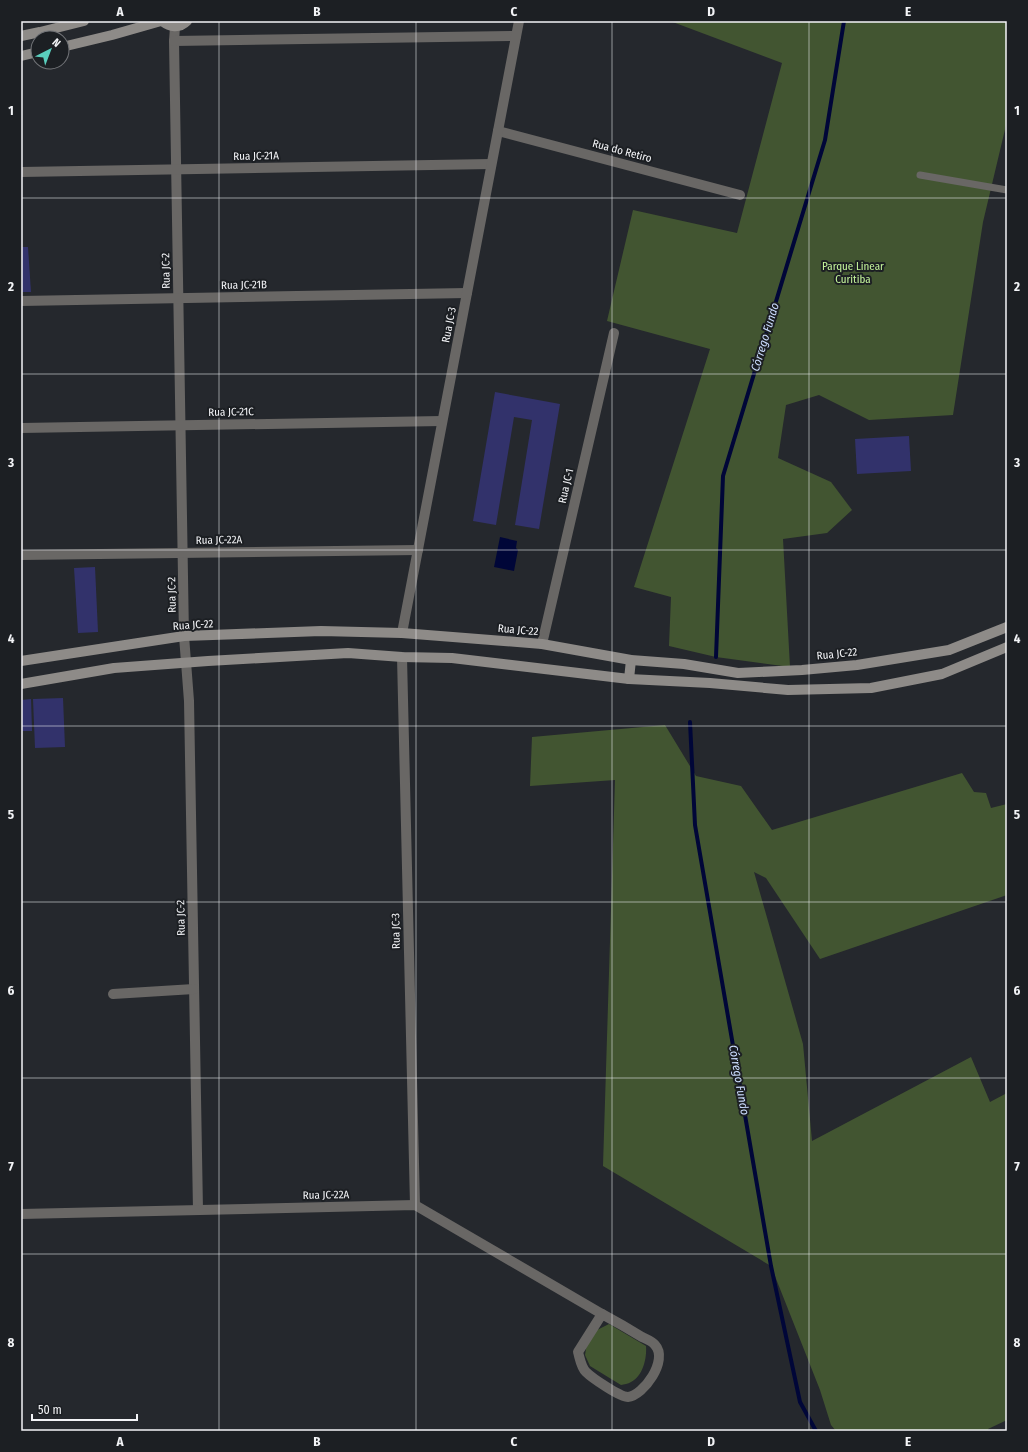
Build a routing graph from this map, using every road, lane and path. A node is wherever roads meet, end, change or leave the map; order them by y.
1 (84, 21) edge
2 (162, 21) edge
3 (187, 21) edge
4 (519, 21) edge
5 (175, 27) junction
6 (21, 36) edge
7 (516, 36) junction
8 (174, 41) junction
9 (70, 45) edge
10 (498, 131) junction
11 (491, 164) junction
12 (176, 169) junction
13 (21, 172) edge
14 (920, 174) dead end
15 (1007, 190) edge
16 (740, 195) dead end
17 (467, 293) junction
18 (178, 298) junction
19 (21, 302) edge
20 (614, 332) dead end
21 (442, 420) junction
22 (181, 425) junction
23 (21, 428) edge
24 (418, 550) junction
25 (183, 553) junction
26 (21, 554) edge
27 (1007, 627) edge
28 (402, 633) junction
29 (184, 636) junction
30 (542, 644) junction
31 (1007, 647) edge
32 (402, 658) junction
33 (631, 660) junction
34 (21, 661) edge
35 (186, 663) junction
36 (629, 679) junction
37 (21, 684) edge
38 (194, 989) junction
39 (113, 994) dead end
40 (415, 1205) junction
41 (198, 1210) junction
42 (21, 1214) edge
43 (602, 1314) junction

1 - 6 main road
2 - 5 main road
2 - 9 main road
3 - 5 main road
4 - 7 street, Rua JC-3
5 - 8 street, Rua JC-2
7 - 8 street
7 - 10 street, Rua JC-3
8 - 12 street, Rua JC-2
10 - 11 street, Rua JC-3
10 - 16 street, Rua do Retiro
11 - 12 street, Rua JC-21A
11 - 17 street, Rua JC-3
12 - 13 street, Rua JC-21A
12 - 18 street, Rua JC-2
14 - 15 lane
17 - 18 street, Rua JC-21B
17 - 21 street, Rua JC-3
18 - 19 street, Rua JC-21B
18 - 22 street, Rua JC-2
20 - 30 street, Rua JC-1
21 - 22 street, Rua JC-21C
21 - 24 street, Rua JC-3
22 - 23 street, Rua JC-21C
22 - 25 street, Rua JC-2
24 - 25 street, Rua JC-22A
24 - 28 street, Rua JC-3
25 - 26 street, Rua JC-22A
25 - 29 street, Rua JC-2
27 - 33 main road, Rua JC-22
28 - 29 main road, Rua JC-22
28 - 30 main road, Rua JC-22
29 - 34 main road, Rua JC-22
29 - 35 street, Rua JC-2
30 - 33 main road, Rua JC-22
31 - 36 main road
32 - 35 main road
32 - 36 main road
32 - 40 street, Rua JC-3
33 - 36 main road
35 - 37 main road
35 - 38 street, Rua JC-2
38 - 39 street
38 - 41 street, Rua JC-2
40 - 41 street, Rua JC-22A
40 - 43 street
41 - 42 street, Rua JC-22A
43 - 43 street

